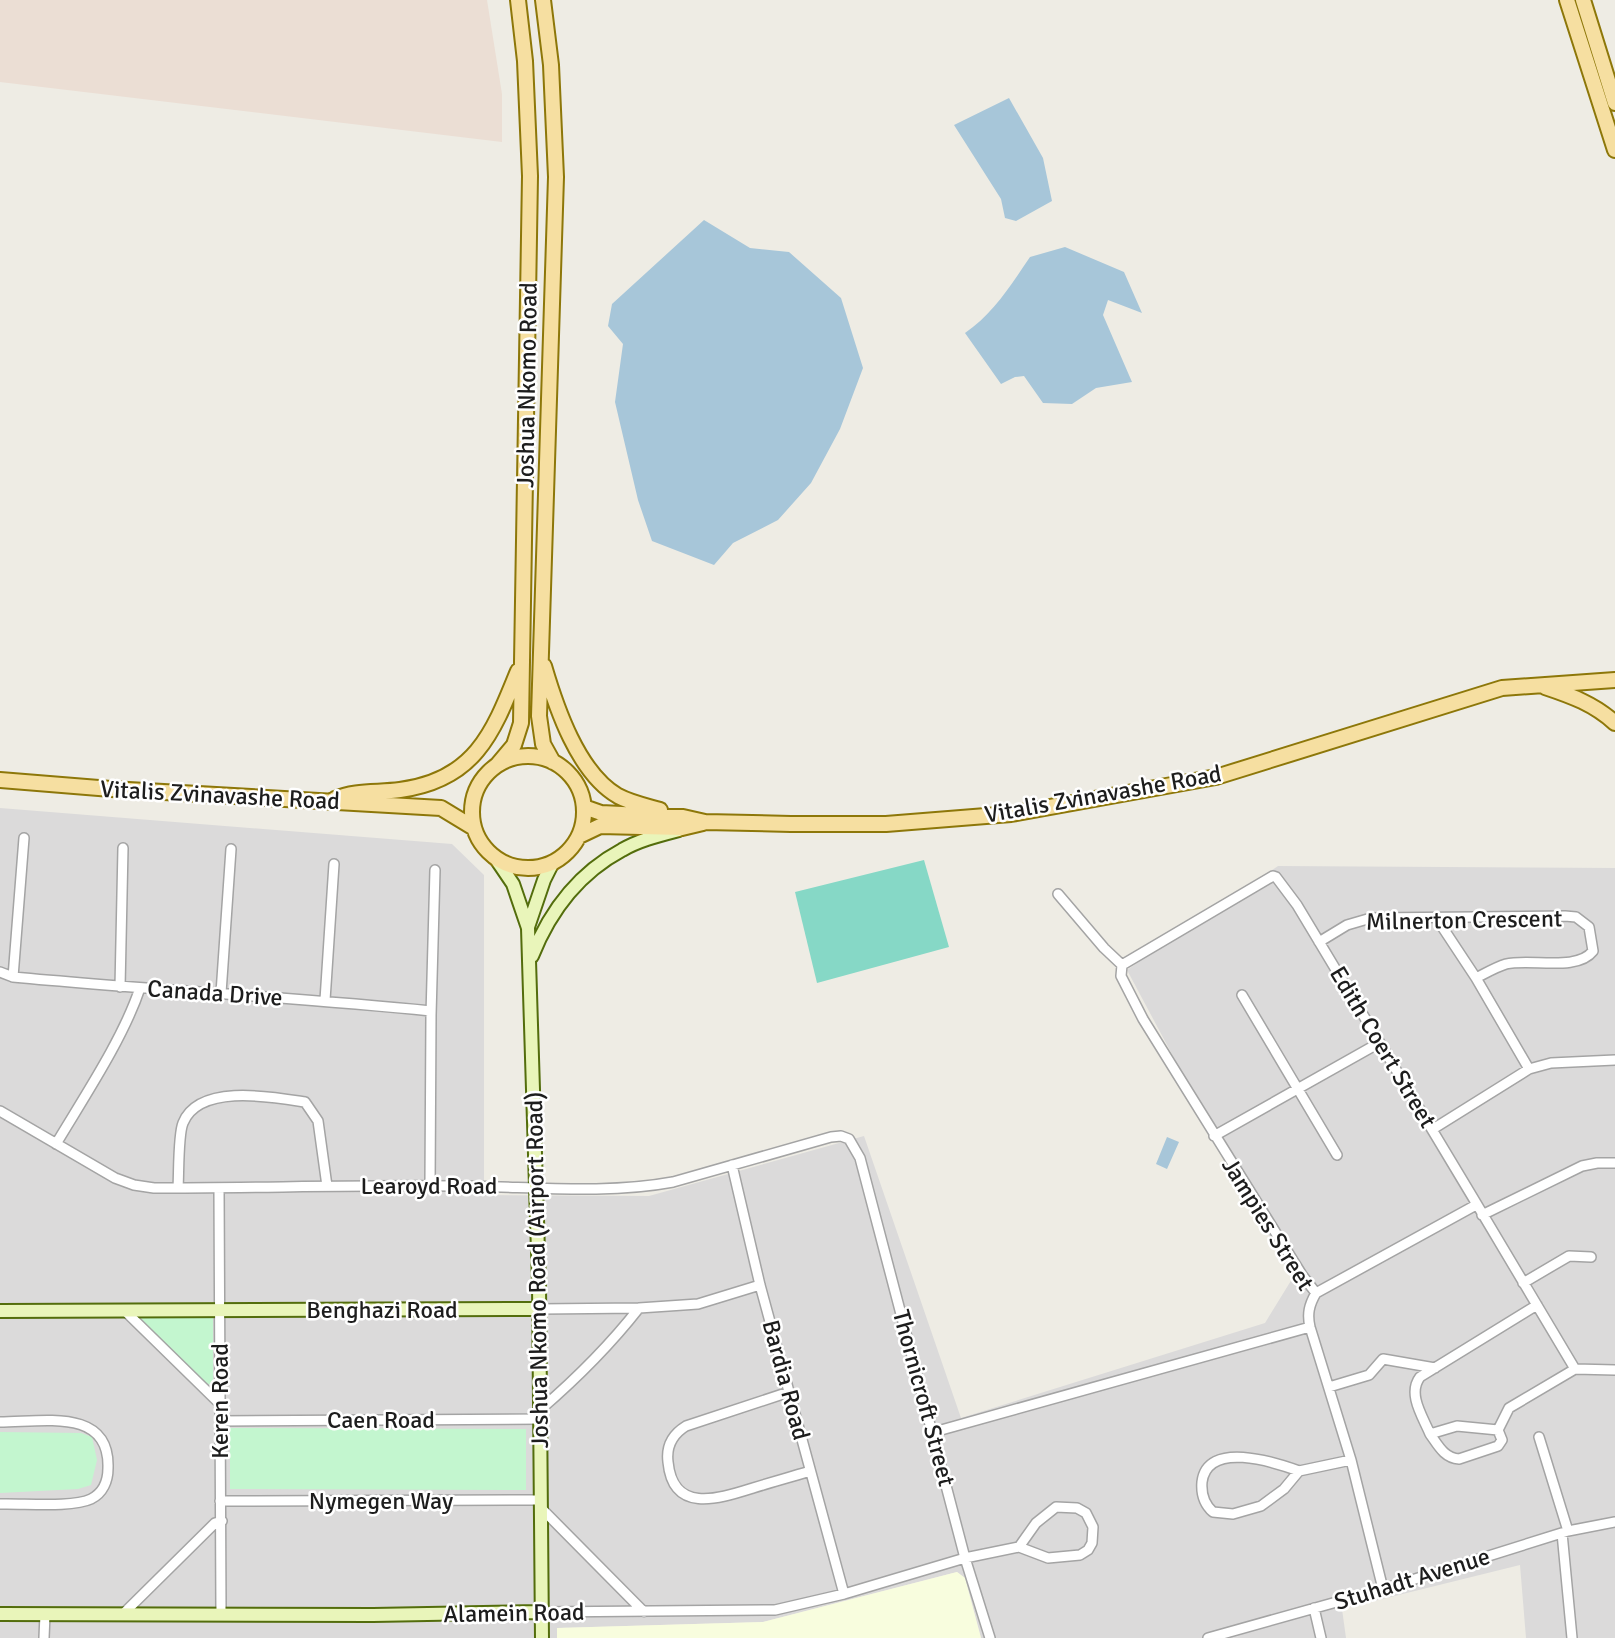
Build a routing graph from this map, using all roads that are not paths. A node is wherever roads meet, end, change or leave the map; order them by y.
1 (518, 0) edge
2 (543, 0) edge
3 (1567, 0) edge
4 (1583, 0) edge
5 (1615, 103) edge
6 (1615, 150) edge
7 (540, 651) junction
8 (523, 660) junction
9 (1615, 680) edge
10 (1537, 684) junction
11 (1615, 723) edge
12 (553, 762) junction
13 (498, 764) junction
14 (0, 780) edge
15 (475, 793) junction
16 (327, 802) junction
17 (584, 807) junction
18 (441, 808) junction
19 (683, 823) junction
20 (474, 828) junction
21 (579, 836) junction
22 (24, 838) dead end
23 (124, 848) dead end
24 (231, 849) dead end
25 (494, 856) junction
26 (553, 862) junction
27 (334, 864) dead end
28 (435, 870) dead end
29 (1058, 894) dead end
30 (1437, 919) junction
31 (528, 928) junction
32 (1319, 942) junction
33 (530, 960) junction
34 (1124, 963) junction
35 (0, 972) edge
36 (13, 976) junction
37 (1476, 978) junction
38 (120, 987) junction
39 (140, 988) junction
40 (221, 993) junction
41 (1242, 995) dead end
42 (325, 1000) junction
43 (431, 1011) junction
44 (1379, 1043) junction
45 (1615, 1060) edge
46 (1529, 1069) junction
47 (1297, 1088) junction
48 (0, 1111) edge
49 (1433, 1129) junction
50 (1214, 1136) junction
51 (56, 1144) junction
52 (1337, 1155) dead end
53 (860, 1158) joint
54 (1615, 1163) edge
55 (732, 1165) junction
56 (430, 1185) junction
57 (327, 1186) junction
58 (536, 1186) junction
59 (178, 1188) junction
60 (219, 1188) junction
61 (1476, 1205) junction
62 (1482, 1214) junction
63 (1591, 1257) dead end
64 (1523, 1283) junction
65 (760, 1285) junction
66 (1316, 1293) junction
67 (1537, 1305) junction
68 (639, 1308) junction
69 (540, 1309) junction
70 (0, 1311) edge
71 (125, 1311) junction
72 (220, 1311) junction
73 (1310, 1327) junction
74 (1435, 1368) junction
75 (1575, 1369) junction
76 (1615, 1370) edge
77 (1329, 1387) junction
78 (789, 1392) junction
79 (219, 1403) junction
80 (541, 1414) junction
81 (220, 1421) junction
82 (0, 1422) edge
83 (1498, 1430) junction
84 (934, 1432) junction
85 (1430, 1434) junction
86 (1539, 1437) dead end
87 (1351, 1460) junction
88 (810, 1471) junction
89 (1298, 1471) junction
90 (220, 1501) junction
91 (541, 1503) junction
92 (0, 1504) edge
93 (222, 1521) junction
94 (1615, 1522) edge
95 (1565, 1532) junction
96 (1019, 1547) junction
97 (965, 1558) junction
98 (1383, 1589) junction
99 (844, 1594) junction
100 (1314, 1608) junction
101 (541, 1612) junction
102 (644, 1612) junction
103 (0, 1614) edge
104 (46, 1614) junction
105 (221, 1614) junction
106 (122, 1615) junction
107 (44, 1638) edge
108 (540, 1638) edge
109 (990, 1638) edge
110 (1209, 1638) edge
111 (1321, 1638) edge
112 (1572, 1638) edge

1 - 8 main road, Joshua Nkomo Road
2 - 7 main road, Joshua Nkomo Road
3 - 6 main road
4 - 5 main road
7 - 12 main road, Joshua Nkomo Road
7 - 19 main road
8 - 13 main road, Joshua Nkomo Road
8 - 16 main road
9 - 10 main road, Vitalis Zvinavashe Road
10 - 11 main road
10 - 19 main road, Vitalis Zvinavashe Road
12 - 13 main road
12 - 17 main road
13 - 15 main road
14 - 16 main road, Vitalis Zvinavashe Road
15 - 18 main road, Vitalis Zvinavashe Road
15 - 20 main road
16 - 18 main road, Vitalis Zvinavashe Road
17 - 19 main road, Vitalis Zvinavashe Road
17 - 21 main road
18 - 20 main road, Vitalis Zvinavashe Road
19 - 21 main road, Vitalis Zvinavashe Road
19 - 33 street
20 - 25 main road
21 - 26 main road
22 - 36 street
23 - 38 street
24 - 40 street
25 - 26 main road
25 - 31 street
26 - 31 street
27 - 42 street
28 - 43 street
29 - 34 street
30 - 32 street, Milnerton Crescent
30 - 37 street
30 - 37 street, Milnerton Crescent
31 - 33 street, Joshua Nkomo Road (Airport Road)
32 - 34 street, Edith Coert Street
32 - 44 street, Edith Coert Street
33 - 58 street, Joshua Nkomo Road (Airport Road)
34 - 50 street, Jampies Street
35 - 36 street, Canada Drive
36 - 38 street, Canada Drive
37 - 46 street
38 - 39 street, Canada Drive
39 - 40 street, Canada Drive
39 - 51 street
40 - 42 street, Canada Drive
41 - 47 street
42 - 43 street, Canada Drive
43 - 56 street
44 - 47 street
44 - 49 street, Edith Coert Street
45 - 46 street
46 - 49 street
47 - 50 street
47 - 52 street
48 - 51 street, Learoyd Road
49 - 61 street, Edith Coert Street
50 - 66 street, Jampies Street
51 - 59 street, Learoyd Road
53 - 55 street, Learoyd Road
53 - 84 street, Thornicroft Street
54 - 62 street
55 - 58 street, Learoyd Road
55 - 65 street, Bardia Road
56 - 57 street, Learoyd Road
56 - 58 street, Learoyd Road
57 - 59 street
57 - 60 street, Learoyd Road
58 - 69 street, Joshua Nkomo Road (Airport Road)
59 - 60 street, Learoyd Road
60 - 72 street, Keren Road
61 - 62 street, Edith Coert Street
61 - 66 street
62 - 64 street, Edith Coert Street
63 - 64 street
64 - 67 street, Edith Coert Street
65 - 68 street, Benghazi Road
65 - 78 street, Bardia Road
66 - 73 street, Jampies Street
67 - 74 street
67 - 75 street, Edith Coert Street
68 - 69 street, Benghazi Road
68 - 80 street
69 - 72 street, Benghazi Road
69 - 80 street, Joshua Nkomo Road (Airport Road)
70 - 71 street, Benghazi Road
71 - 72 street, Benghazi Road
71 - 79 street
72 - 79 street, Keren Road
73 - 77 street, Jampies Street
73 - 84 street
74 - 77 street
74 - 85 street
75 - 76 street
75 - 83 street
77 - 87 street, Jampies Street
78 - 88 street, Bardia Road
78 - 88 street
79 - 81 street, Keren Road
80 - 81 street, Caen Road
80 - 91 street, Joshua Nkomo Road (Airport Road)
81 - 90 street, Keren Road
82 - 92 street
83 - 85 street
83 - 85 street
84 - 97 street, Thornicroft Street
86 - 95 street
87 - 89 street
87 - 98 street, Jampies Street
88 - 99 street, Bardia Road
89 - 89 street
90 - 91 street, Nymegen Way
90 - 93 street, Keren Road
91 - 101 street, Joshua Nkomo Road (Airport Road)
91 - 102 street
93 - 105 street, Keren Road
93 - 106 street
94 - 95 street, Stuhadt Avenue
95 - 98 street, Stuhadt Avenue
95 - 112 street
96 - 96 street, Alamein Road
96 - 97 street, Alamein Road
97 - 99 street, Alamein Road
97 - 109 street, Thornicroft Street
98 - 100 street, Stuhadt Avenue
99 - 102 street, Alamein Road
100 - 110 street, Stuhadt Avenue
100 - 111 street
101 - 102 street, Alamein Road
101 - 105 street, Alamein Road
101 - 108 street, Joshua Nkomo Road (Airport Road)
103 - 104 street, Alamein Road
104 - 106 street, Alamein Road
104 - 107 street
105 - 106 street, Alamein Road

